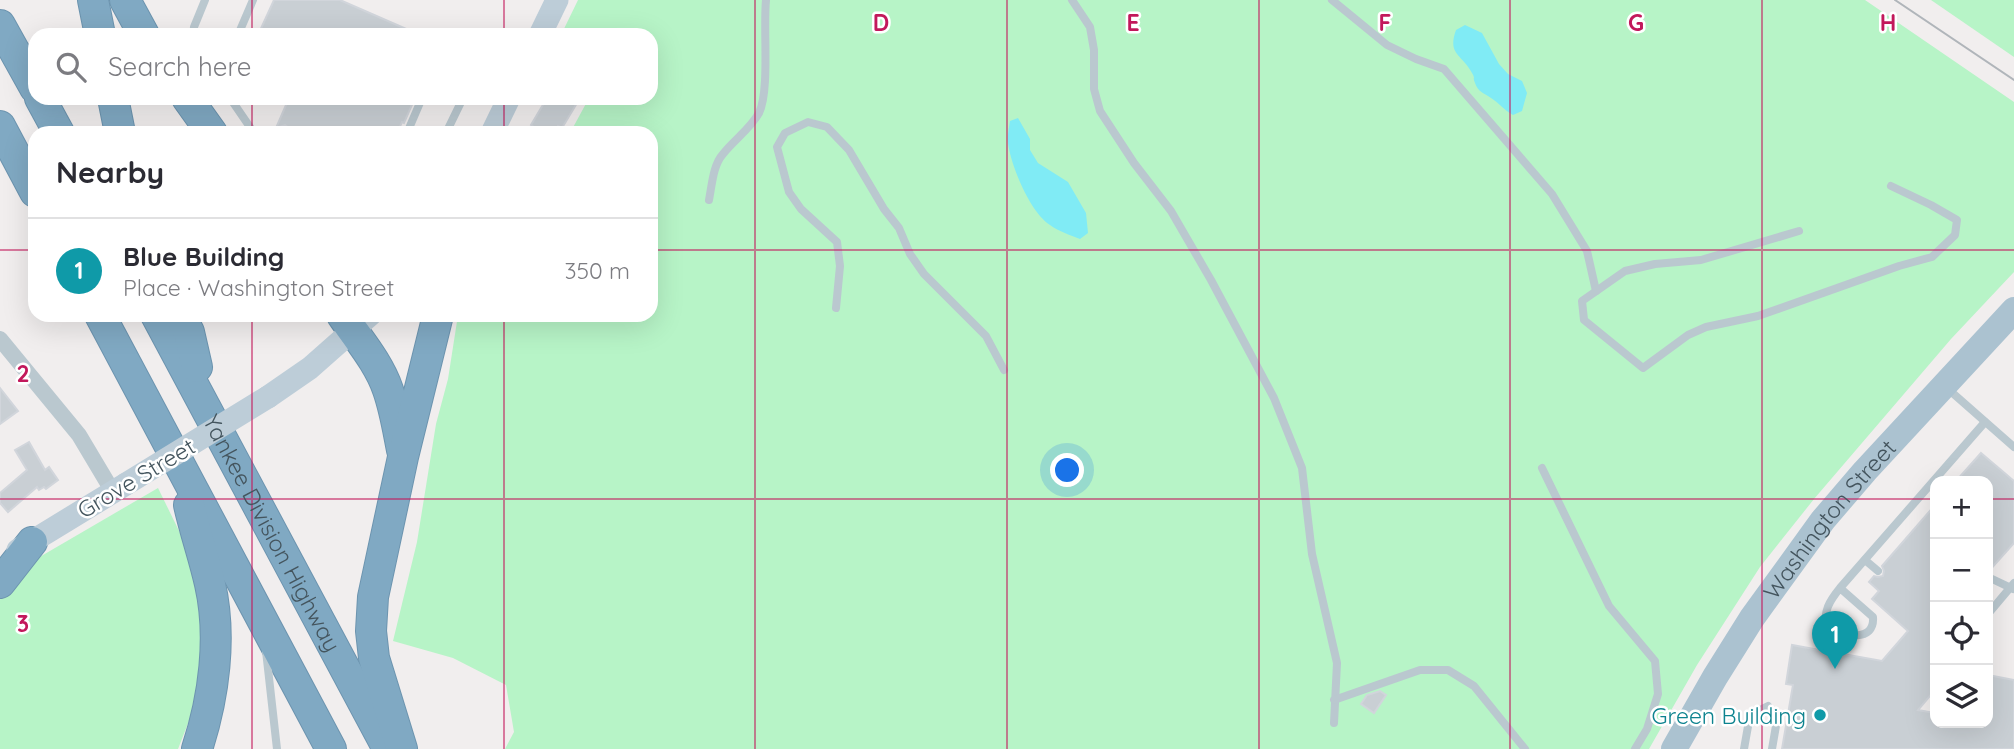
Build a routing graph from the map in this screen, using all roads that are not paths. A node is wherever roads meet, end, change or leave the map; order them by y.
1 (93, 0) edge
2 (125, 0) edge
3 (143, 0) edge
4 (205, 0) edge
5 (253, 0) edge
6 (557, 0) edge
7 (766, 0) edge
8 (1072, 0) edge
9 (1332, 0) edge
10 (0, 25) edge
11 (99, 28) edge
12 (140, 28) edge
13 (151, 28) edge
14 (194, 28) edge
15 (241, 28) edge
16 (543, 28) edge
17 (28, 76) edge
18 (44, 105) edge
19 (114, 105) edge
20 (192, 105) edge
21 (235, 105) edge
22 (419, 105) edge
23 (460, 105) edge
24 (503, 105) edge
25 (0, 126) edge
26 (55, 126) edge
27 (119, 126) edge
28 (207, 126) edge
29 (249, 126) edge
30 (410, 126) edge
31 (449, 126) edge
32 (495, 126) edge
33 (28, 179) edge
34 (1891, 186) dead end
35 (709, 200) dead end
36 (1799, 231) dead end
37 (1596, 291) junction
38 (836, 308) dead end
39 (2014, 310) edge
40 (104, 322) edge
41 (160, 322) edge
42 (184, 322) edge
43 (353, 322) edge
44 (356, 322) edge
45 (436, 322) edge
46 (0, 339) edge
47 (1004, 370) dead end
48 (1944, 386) junction
49 (208, 412) junction
50 (1985, 422) junction
51 (2014, 447) edge
52 (403, 457) junction
53 (178, 461) junction
54 (1542, 468) dead end
55 (120, 488) junction
56 (32, 542) junction
57 (1865, 560) junction
58 (0, 561) edge
59 (1878, 571) dead end
60 (1993, 579) edge
61 (0, 583) edge
62 (2013, 587) edge
63 (1840, 588) junction
64 (1993, 609) edge
65 (262, 621) junction
66 (1334, 700) junction
67 (1334, 723) dead end
68 (276, 746) edge
69 (197, 749) edge
70 (331, 749) edge
71 (388, 749) edge
72 (402, 749) edge
73 (1525, 749) edge
74 (1635, 749) edge
75 (1674, 749) edge
76 (1744, 749) edge
77 (1772, 749) edge

1 - 11 highway
2 - 12 highway
3 - 13 highway
4 - 14 lane
5 - 15 lane
6 - 16 main road
7 - 35 lane
8 - 66 lane
9 - 37 lane
10 - 17 highway
18 - 26 highway
19 - 27 highway
20 - 28 highway
21 - 29 lane
22 - 30 lane
23 - 31 lane
24 - 32 main road
25 - 33 highway
34 - 37 lane
36 - 37 lane
38 - 47 lane
39 - 48 main road, Washington Street
40 - 53 highway
41 - 49 highway, Yankee Division Highway
42 - 49 highway
43 - 55 main road, Grove Street, bridge
44 - 52 highway
45 - 52 highway
46 - 55 street
48 - 50 lane
48 - 75 main road, Washington Street
49 - 71 highway, Yankee Division Highway
50 - 51 lane
50 - 57 lane
52 - 72 highway
53 - 65 highway
53 - 69 highway
54 - 74 lane
55 - 56 main road, Grove Street
56 - 58 main road, Grove Street
56 - 61 highway
57 - 59 lane
57 - 63 lane
60 - 62 lane
62 - 64 lane
63 - 63 lane
65 - 68 lane
65 - 70 highway
66 - 67 lane
66 - 73 lane
76 - 77 lane

